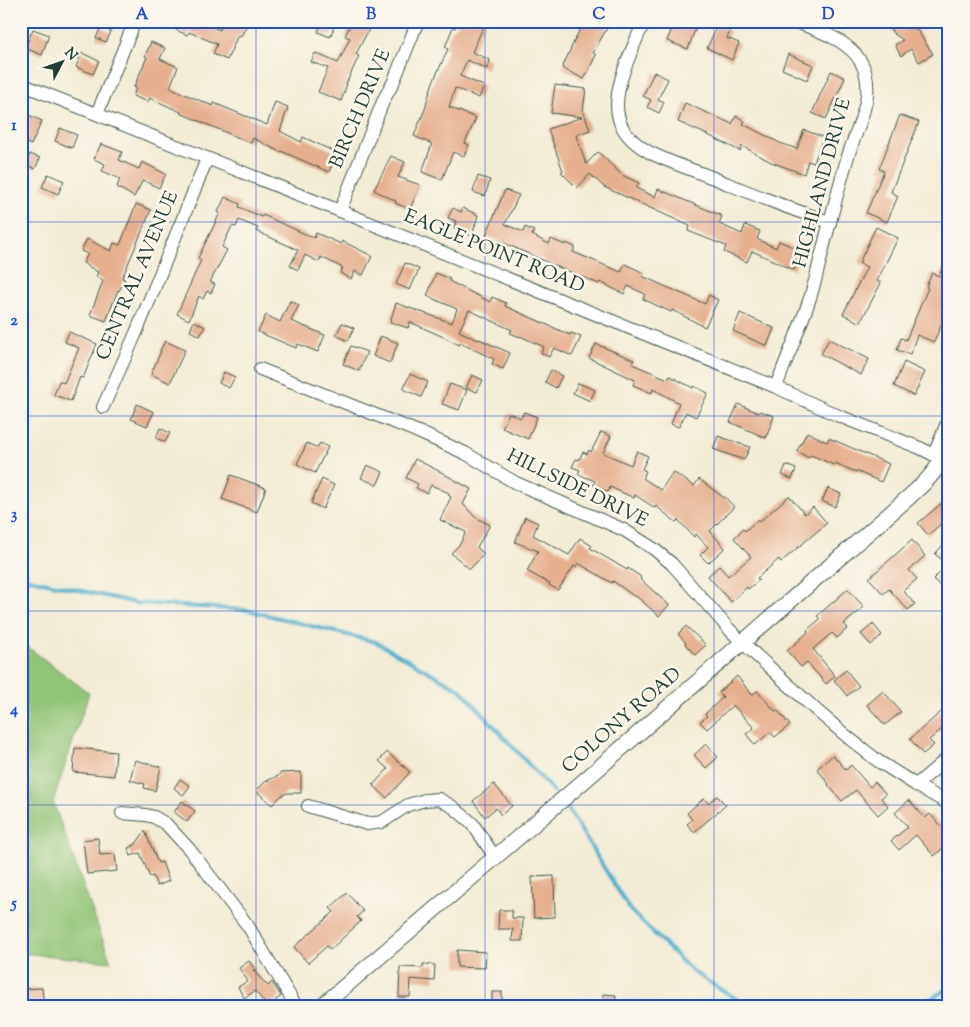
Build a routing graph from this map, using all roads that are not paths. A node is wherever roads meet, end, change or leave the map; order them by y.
1 (135, 21) edge
2 (418, 21) edge
3 (644, 21) edge
4 (794, 21) edge
5 (21, 84) edge
6 (97, 114) junction
7 (207, 158) junction
8 (340, 211) junction
9 (830, 222) junction
10 (260, 369) dead end
11 (776, 387) junction
12 (103, 407) dead end
13 (949, 418) edge
14 (942, 459) edge
15 (743, 643) junction
16 (949, 757) edge
17 (916, 785) junction
18 (949, 804) edge
19 (308, 806) dead end
20 (122, 813) dead end
21 (495, 857) junction
22 (296, 1006) edge
23 (322, 1006) edge

1 - 6 street
2 - 8 street, BIRCH DRIVE
3 - 9 street
4 - 9 street, HIGHLAND DRIVE
5 - 6 street, EAGLE POINT ROAD
6 - 7 street, EAGLE POINT ROAD
7 - 8 street, EAGLE POINT ROAD
7 - 12 street, CENTRAL AVENUE
8 - 11 street, EAGLE POINT ROAD
9 - 11 street, HIGHLAND DRIVE
10 - 15 street, HILLSIDE DRIVE
11 - 14 street, EAGLE POINT ROAD
13 - 14 street, COLONY ROAD
14 - 15 street, COLONY ROAD
15 - 17 street, HILLSIDE DRIVE
15 - 21 street, COLONY ROAD
16 - 17 street
17 - 18 street, HILLSIDE DRIVE
19 - 21 street
20 - 22 street
21 - 23 street, COLONY ROAD

